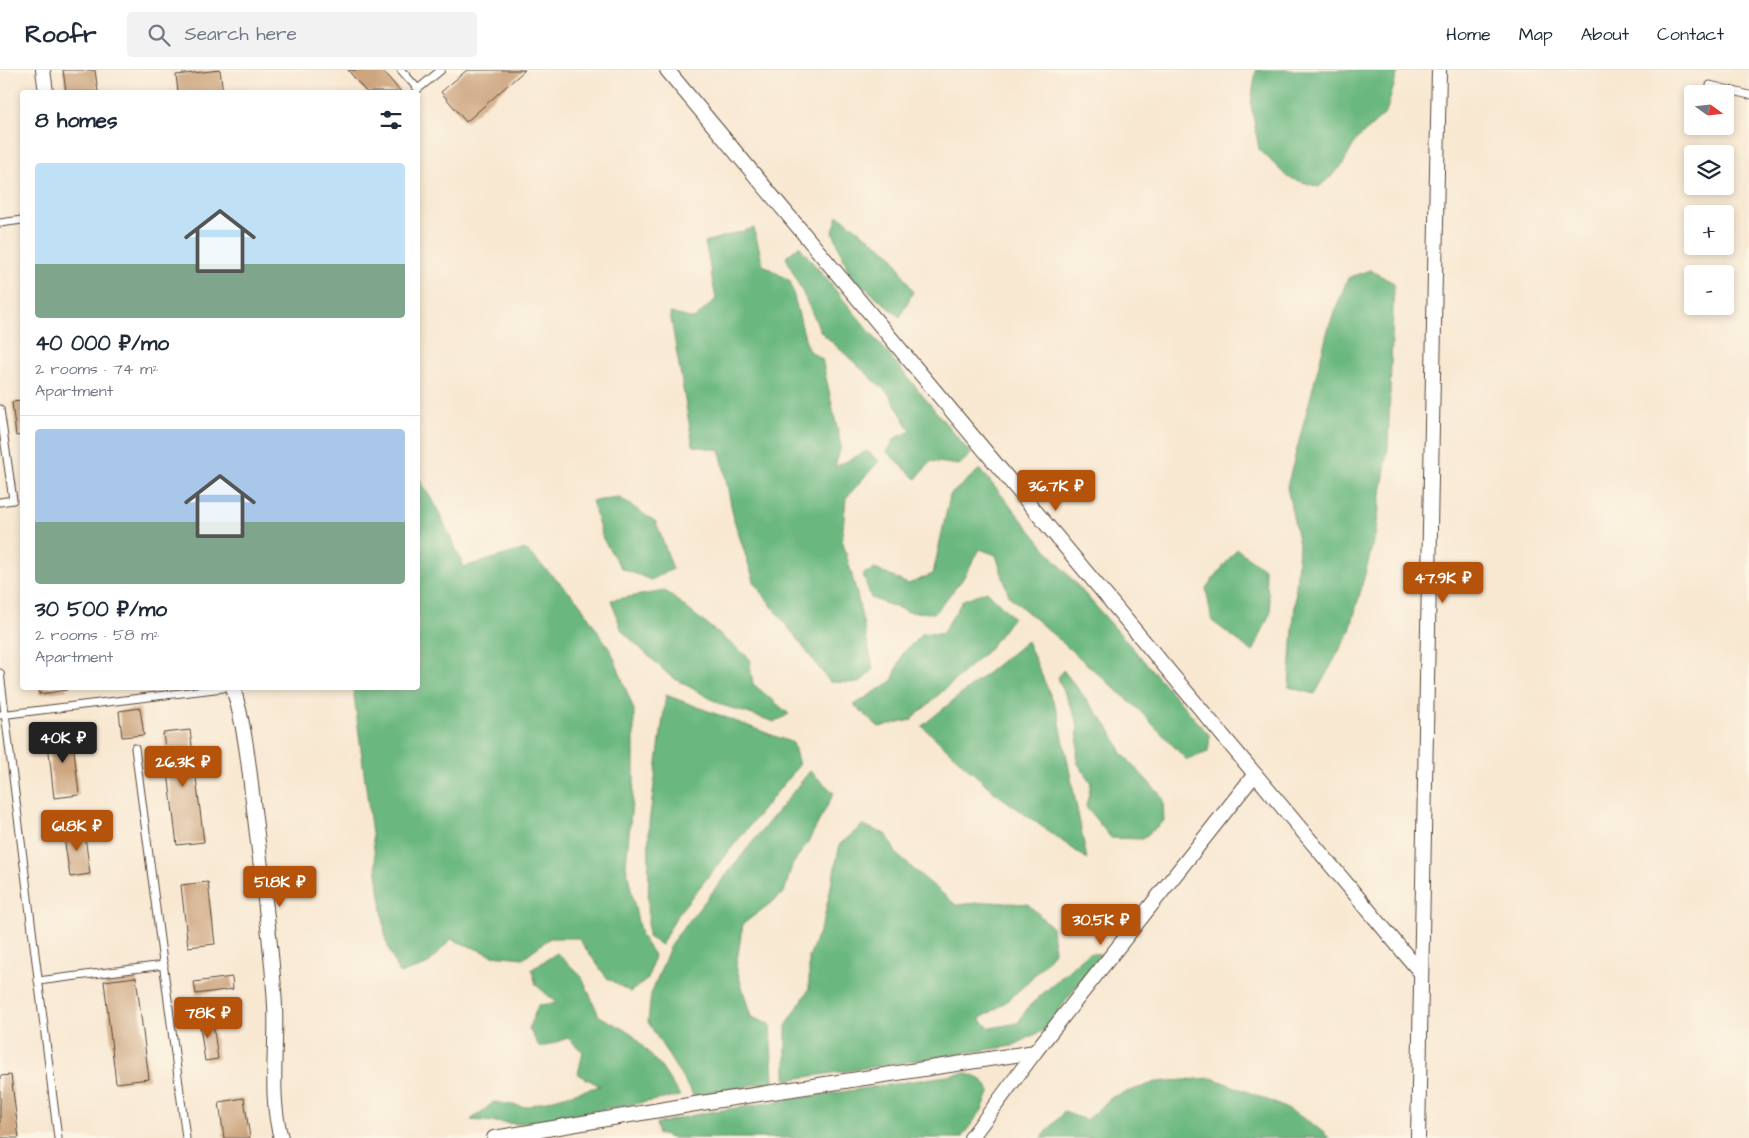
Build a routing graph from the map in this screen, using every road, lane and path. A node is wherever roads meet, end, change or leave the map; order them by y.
1 (43, 70) edge
2 (401, 70) edge
3 (441, 70) edge
4 (668, 70) edge
5 (1439, 70) edge
6 (46, 90) edge
7 (1734, 91) edge
8 (1749, 94) edge
9 (20, 220) edge
10 (0, 223) edge
11 (0, 409) edge
12 (0, 502) edge
13 (0, 672) edge
14 (206, 690) edge
15 (234, 690) edge
16 (2, 714) edge
17 (135, 748) dead end
18 (1255, 774) junction
19 (164, 965) junction
20 (1421, 973) junction
21 (38, 981) junction
22 (1035, 1052) junction
23 (58, 1138) edge
24 (186, 1138) edge
25 (281, 1138) edge
26 (494, 1138) edge
27 (971, 1138) edge
28 (1418, 1138) edge

1 - 6 street
2 - 3 lane
4 - 18 street
5 - 20 street
7 - 8 lane
9 - 10 lane
11 - 12 lane
13 - 16 lane
14 - 16 lane
15 - 25 street
16 - 21 lane
17 - 19 lane
18 - 20 street
18 - 22 street
19 - 21 lane
19 - 24 lane
20 - 28 street
21 - 23 lane
22 - 26 street
22 - 27 street

